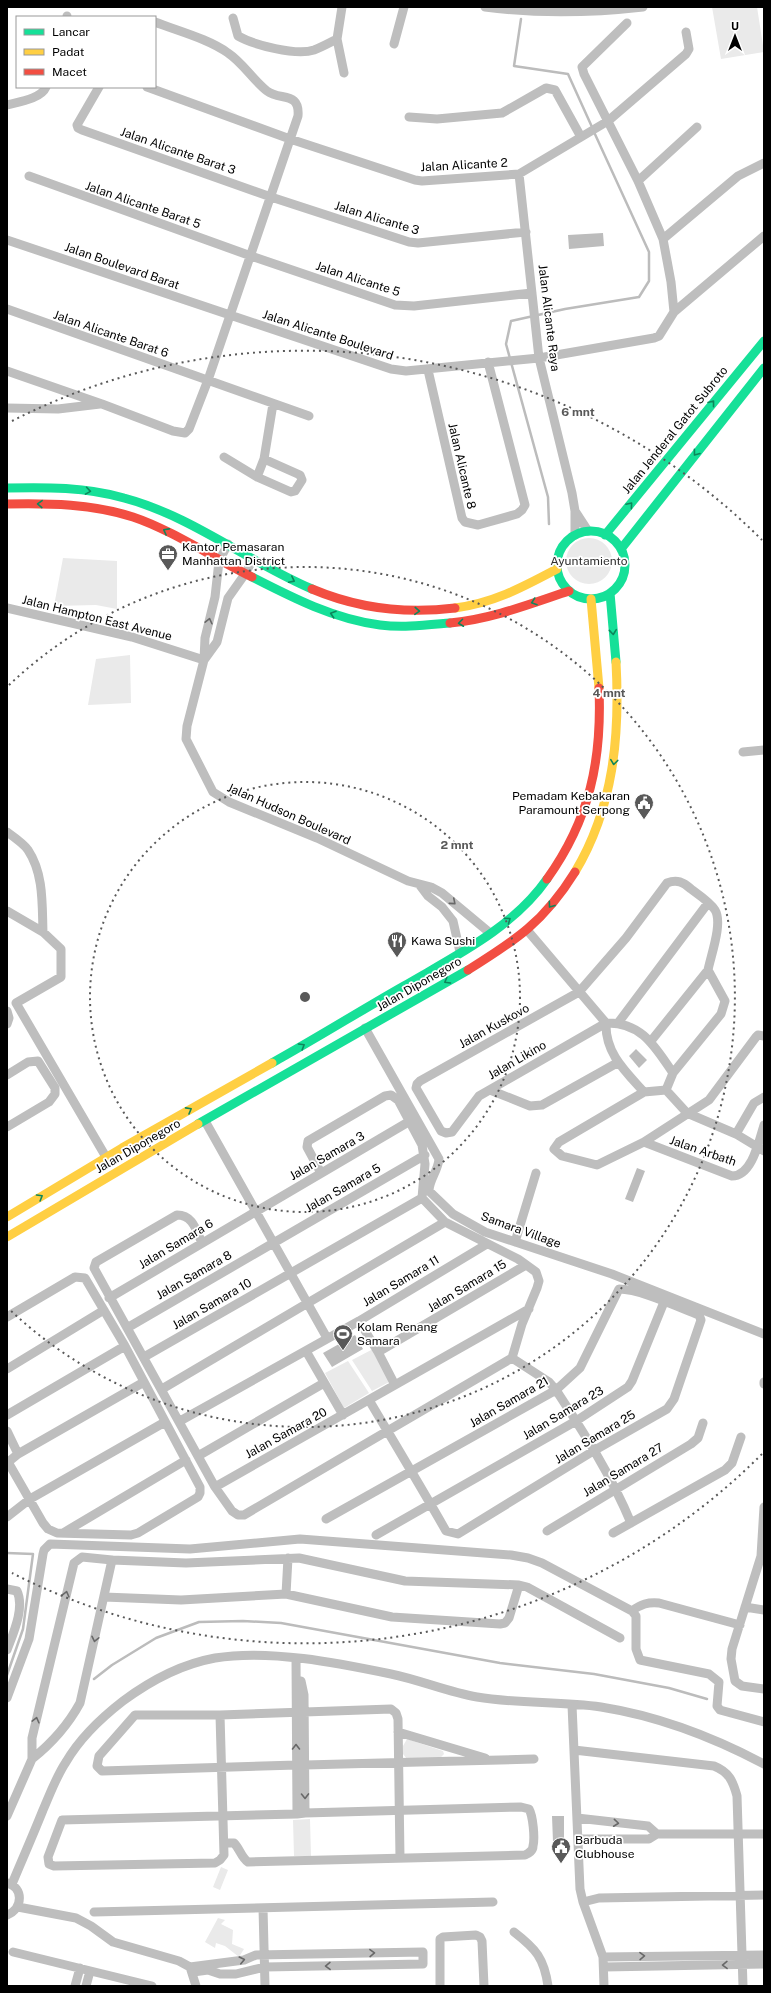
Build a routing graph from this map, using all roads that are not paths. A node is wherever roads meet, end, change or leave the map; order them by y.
1 (342, 7) edge
2 (404, 7) edge
3 (485, 7) edge
4 (643, 7) edge
5 (233, 18) dead end
6 (156, 22) edge
7 (626, 24) dead end
8 (686, 32) dead end
9 (337, 39) junction
10 (394, 44) dead end
11 (344, 73) dead end
12 (45, 88) edge
13 (98, 88) edge
14 (150, 88) edge
15 (7, 105) edge
16 (409, 117) dead end
17 (605, 122) junction
18 (697, 127) dead end
19 (582, 136) junction
20 (290, 139) junction
21 (764, 162) edge
22 (519, 174) junction
23 (29, 176) dead end
24 (638, 181) junction
25 (271, 197) junction
26 (526, 232) junction
27 (764, 236) edge
28 (663, 239) junction
29 (7, 240) edge
30 (250, 256) junction
31 (533, 297) junction
32 (7, 309) edge
33 (674, 312) junction
34 (230, 315) junction
35 (764, 341) edge
36 (539, 358) junction
37 (488, 362) junction
38 (764, 368) edge
39 (428, 370) junction
40 (7, 371) edge
41 (208, 380) junction
42 (102, 404) junction
43 (273, 404) junction
44 (7, 408) edge
45 (309, 416) dead end
46 (224, 457) dead end
47 (264, 459) junction
48 (257, 477) junction
49 (7, 488) edge
50 (7, 504) edge
51 (575, 511) junction
52 (588, 531) junction
53 (575, 535) junction
54 (606, 535) junction
55 (228, 544) junction
56 (621, 549) junction
57 (253, 558) junction
58 (219, 561) junction
59 (557, 569) junction
60 (246, 574) junction
61 (569, 591) junction
62 (610, 593) junction
63 (591, 599) junction
64 (7, 608) edge
65 (204, 660) junction
66 (764, 750) edge
67 (743, 752) dead end
68 (7, 832) edge
69 (553, 871) junction
70 (567, 882) junction
71 (419, 884) junction
72 (708, 903) junction
73 (7, 911) edge
74 (527, 930) junction
75 (43, 932) junction
76 (490, 933) junction
77 (460, 952) junction
78 (470, 969) junction
79 (708, 970) junction
80 (579, 992) junction
81 (7, 1011) edge
82 (7, 1023) edge
83 (606, 1023) junction
84 (618, 1023) junction
85 (365, 1028) junction
86 (760, 1036) edge
87 (651, 1041) junction
88 (617, 1063) junction
89 (263, 1068) junction
90 (673, 1073) junction
91 (7, 1075) edge
92 (270, 1082) junction
93 (490, 1090) junction
94 (666, 1090) junction
95 (644, 1092) junction
96 (764, 1097) edge
97 (687, 1113) junction
98 (205, 1121) junction
99 (410, 1122) junction
100 (764, 1125) edge
101 (7, 1127) edge
102 (452, 1132) joint
103 (736, 1134) junction
104 (138, 1139) junction
105 (644, 1142) junction
106 (761, 1149) edge
107 (147, 1154) junction
108 (424, 1155) junction
109 (106, 1158) junction
110 (321, 1173) junction
111 (536, 1173) dead end
112 (422, 1198) junction
113 (256, 1211) junction
114 (7, 1217) edge
115 (445, 1222) junction
116 (7, 1237) edge
117 (274, 1242) junction
118 (515, 1242) junction
119 (202, 1243) junction
120 (487, 1244) junction
121 (526, 1265) junction
122 (291, 1272) junction
123 (110, 1298) junction
124 (664, 1302) junction
125 (307, 1304) junction
126 (529, 1309) junction
127 (104, 1310) junction
128 (7, 1317) edge
129 (359, 1321) junction
130 (127, 1328) junction
131 (764, 1334) edge
132 (327, 1338) junction
133 (125, 1346) junction
134 (306, 1351) junction
135 (378, 1352) junction
136 (144, 1357) junction
137 (512, 1358) junction
138 (7, 1369) edge
139 (144, 1382) junction
140 (324, 1383) junction
141 (395, 1385) junction
142 (162, 1389) junction
143 (556, 1390) junction
144 (369, 1400) junction
145 (7, 1415) edge
146 (343, 1415) junction
147 (576, 1421) junction
148 (165, 1422) junction
149 (180, 1422) junction
150 (703, 1423) dead end
151 (7, 1431) edge
152 (388, 1432) junction
153 (741, 1437) dead end
154 (595, 1450) junction
155 (18, 1454) junction
156 (198, 1456) junction
157 (186, 1460) junction
158 (7, 1462) edge
159 (412, 1472) junction
160 (215, 1487) junction
161 (616, 1488) junction
162 (30, 1499) junction
163 (430, 1503) junction
164 (764, 1507) edge
165 (7, 1516) edge
166 (326, 1520) dead end
167 (631, 1523) junction
168 (547, 1531) dead end
169 (63, 1533) junction
170 (613, 1533) dead end
171 (376, 1534) dead end
172 (288, 1558) junction
173 (112, 1560) junction
174 (519, 1585) junction
175 (7, 1589) edge
176 (286, 1594) junction
177 (104, 1597) junction
178 (745, 1607) junction
179 (764, 1610) edge
180 (632, 1611) junction
181 (740, 1625) junction
182 (620, 1638) dead end
183 (8, 1647) edge
184 (299, 1659) junction
185 (733, 1677) junction
186 (719, 1682) junction
187 (764, 1689) edge
188 (7, 1698) edge
189 (572, 1705) junction
190 (300, 1712) junction
191 (220, 1715) junction
192 (764, 1722) edge
193 (398, 1732) junction
194 (574, 1750) junction
195 (32, 1758) junction
196 (534, 1759) dead end
197 (494, 1760) junction
198 (399, 1763) junction
199 (764, 1764) edge
200 (301, 1766) junction
201 (222, 1768) junction
202 (400, 1811) junction
203 (301, 1813) junction
204 (7, 1816) edge
205 (224, 1816) junction
206 (577, 1818) junction
207 (657, 1834) junction
208 (738, 1834) junction
209 (764, 1834) edge
210 (578, 1839) junction
211 (224, 1843) junction
212 (400, 1858) junction
213 (10, 1884) edge
214 (764, 1894) edge
215 (740, 1895) junction
216 (493, 1902) dead end
217 (583, 1902) junction
218 (18, 1904) junction
219 (264, 1908) junction
220 (94, 1912) dead end
221 (7, 1915) edge
222 (514, 1932) dead end
223 (13, 1952) dead end
224 (265, 1955) junction
225 (764, 1955) edge
226 (603, 1957) junction
227 (742, 1960) junction
228 (220, 1962) junction
229 (764, 1964) edge
230 (265, 1967) junction
231 (604, 1967) junction
232 (80, 1968) junction
233 (192, 1970) junction
234 (90, 1971) junction
235 (220, 1974) junction
236 (76, 1986) edge
237 (86, 1986) edge
238 (152, 1986) edge
239 (196, 1986) edge
240 (265, 1986) edge
241 (440, 1986) edge
242 (484, 1986) edge
243 (548, 1986) edge
244 (604, 1986) edge
245 (743, 1986) edge

1 - 9 street
2 - 10 street
3 - 4 street
5 - 9 street
6 - 20 street
7 - 17 street
8 - 17 street, Jalan Alicante 2
9 - 11 street
12 - 15 street
13 - 25 street, Jalan Alicante Barat 3
14 - 20 street, Jalan Alicante 2
16 - 19 street
17 - 19 street, Jalan Alicante 2
17 - 24 street
18 - 24 street
19 - 22 street, Jalan Alicante 2
20 - 22 street, Jalan Alicante 2
20 - 25 street
21 - 28 street
22 - 26 street, Jalan Alicante Raya
23 - 30 street, Jalan Alicante Barat 5
24 - 28 street
25 - 26 street, Jalan Alicante 3
25 - 30 street
26 - 31 street, Jalan Alicante Raya
27 - 33 street, Jalan Alicante Boulevard
28 - 33 street
29 - 34 street, Jalan Boulevard Barat
30 - 31 street, Jalan Alicante 5
30 - 34 street
31 - 36 street, Jalan Alicante Raya
32 - 41 street, Jalan Alicante Barat 6
33 - 36 street, Jalan Alicante Boulevard
34 - 39 street, Jalan Alicante Boulevard
34 - 41 street
54 -> 35 street, Jalan Jenderal Gatot Subroto
36 - 37 street, Jalan Alicante Boulevard
36 - 51 street, Jalan Alicante Raya
37 - 39 street, Jalan Alicante Boulevard
37 - 39 street, Jalan Alicante 8
38 -> 56 street
40 - 42 street
41 - 42 street
41 - 43 street, Jalan Alicante Barat 6
42 - 44 street
43 - 45 street, Jalan Alicante Barat 6
43 - 47 street
46 - 48 street
47 - 48 street
47 - 48 street
49 -> 55 street
58 -> 50 street
51 - 52 street, Jalan Alicante Raya
51 - 53 street, Jalan Alicante Raya
52 - 53 street
52 - 54 street
53 - 59 street
54 - 56 street
55 - 57 street
55 - 58 street
56 - 62 street
57 -> 59 street
57 - 60 street, Jalan Hudson Boulevard
58 - 60 street
65 -> 58 street, Jalan Hudson Boulevard
59 - 61 street
61 -> 60 street
60 - 65 street, Jalan Hudson Boulevard
61 - 63 street
62 - 63 street
62 -> 70 street, Jalan Diponegoro
63 - 69 street, Jalan Diponegoro
64 - 65 street, Jalan Hampton East Avenue
65 - 71 street, Jalan Hudson Boulevard
66 - 67 street
68 - 75 street
69 - 70 street
76 -> 69 street, Jalan Diponegoro
70 -> 74 street, Jalan Diponegoro
71 -> 76 street, Jalan Hudson Boulevard
71 - 77 street, Jalan Hudson Boulevard
72 - 79 street
72 - 80 street, Jalan Kuskovo
72 - 84 street
73 - 75 street
74 - 78 street, Jalan Diponegoro
74 - 80 street
75 - 109 street
76 - 77 street, Jalan Diponegoro
77 - 78 street
89 -> 77 street, Jalan Diponegoro
78 -> 85 street, Jalan Diponegoro
79 - 87 street
79 - 90 street
80 - 83 street
80 - 102 street, Jalan Kuskovo
81 - 82 street
83 - 84 street
83 - 88 street
83 - 93 street, Jalan Likino
84 - 87 street
85 - 92 street, Jalan Diponegoro
85 - 118 street, Samara Village
86 - 97 street
87 - 90 street
88 - 93 street
88 - 95 street
89 - 92 street
104 -> 89 street, Jalan Diponegoro
90 - 94 street
91 - 101 street
92 - 98 street, Jalan Diponegoro
93 - 102 street, Jalan Likino
94 - 95 street
94 - 97 street
95 - 105 street
96 - 103 street
97 - 103 street, Jalan Arbath
97 - 105 street
98 - 107 street, Jalan Diponegoro
98 - 113 street
99 - 108 street
99 - 110 street, Jalan Samara 3
99 - 110 street
100 - 106 street
103 - 106 street, Jalan Arbath
104 - 107 street
104 - 109 street, Jalan Diponegoro
105 - 106 street, Jalan Arbath
107 - 116 street, Jalan Diponegoro
108 - 112 street
108 - 117 street, Jalan Samara 5
114 -> 109 street, Jalan Diponegoro
110 - 113 street, Jalan Samara 3
111 - 118 street
112 - 115 street
112 - 122 street, Jalan Samara 10
113 - 117 street
113 - 119 street, Jalan Samara 6
115 - 120 street
115 - 125 street
117 - 122 street
117 - 130 street, Jalan Samara 8
118 - 131 street, Samara Village
119 - 123 street, Jalan Samara 6
119 - 123 street
120 - 121 street
120 - 129 street, Jalan Samara 11
121 - 126 street
121 - 135 street, Jalan Samara 15
122 - 125 street
122 - 136 street, Jalan Samara 10
123 - 130 street
124 - 143 street, Jalan Samara 21
124 - 147 street, Jalan Samara 23
124 - 154 street, Jalan Samara 25
125 - 132 street
125 - 142 street
126 - 137 street
126 - 141 street, Jalan Samara 20
127 - 128 street
127 - 133 street
127 - 138 street
129 - 132 street, Jalan Samara 11
129 - 135 street
130 - 136 street
132 - 134 street, Jalan Samara 11
133 - 139 street
133 - 145 street
134 - 140 street
134 - 149 street, Jalan Samara 11
135 - 141 street
136 - 142 street
137 - 143 street
137 - 152 street
139 - 148 street
139 - 155 street
140 - 146 street
140 - 156 street
141 - 144 street, Jalan Samara 20
142 - 149 street
143 - 147 street
143 - 159 street, Jalan Samara 21
144 - 146 street, Jalan Samara 20
144 - 152 street
146 - 160 street, Jalan Samara 20
147 - 154 street
147 - 163 street, Jalan Samara 23
148 - 157 street
148 - 162 street
149 - 156 street
150 - 161 street, Jalan Samara 27
151 - 155 street
152 - 159 street
152 - 160 street
153 - 167 street
154 - 161 street
154 - 163 street, Jalan Samara 25
155 - 158 street
156 - 160 street
157 - 169 street
157 - 169 street
158 - 162 street
159 - 163 street
159 - 166 street, Jalan Samara 21
161 - 167 street
161 - 168 street, Jalan Samara 27
162 - 165 street
162 - 169 street
163 - 171 street, Jalan Samara 23
164 - 178 street
167 - 170 street
172 - 173 street
172 - 174 street
172 - 176 street
173 - 177 street
195 -> 173 street
174 - 176 street
174 - 182 street
175 - 183 street
176 - 177 street
177 -> 195 street
178 - 179 street
178 - 181 street
180 - 181 street
180 - 186 street
180 - 188 street
181 - 185 street
184 - 189 street
184 - 190 street
184 - 213 street
185 - 186 street
185 - 187 street
186 - 192 street
189 - 194 street
189 - 199 street
190 - 191 street
190 - 193 street
190 - 200 street
191 - 201 street
191 - 201 street
193 - 197 street
193 - 198 street
194 - 206 street
194 - 208 street
195 - 204 street
196 - 197 street
197 - 198 street
198 - 200 street
198 - 202 street
200 - 201 street
200 - 203 street
201 - 205 street
202 - 203 street
202 - 212 street
202 - 212 street
203 - 205 street
205 - 211 street
205 - 211 street
206 -> 207 street
206 - 210 street
207 - 208 street
207 - 210 street
208 - 209 street
208 - 215 street
210 - 217 street
211 - 212 street
213 - 218 street
214 - 215 street
215 - 217 street
215 - 227 street
216 - 219 street
217 - 226 street
218 - 221 street
218 - 233 street
219 - 220 street
219 - 224 street
222 - 243 street
223 - 232 street
228 -> 224 street
224 - 230 street
224 -> 230 street
225 - 227 street
226 -> 227 street
226 - 231 street
227 - 229 street
227 -> 231 street
227 - 245 street
228 - 233 street
228 - 235 street
230 - 235 street
230 - 240 street
231 - 244 street
232 - 234 street
232 - 236 street
233 - 235 street
233 - 239 street
234 - 237 street
234 - 238 street
241 - 242 street

